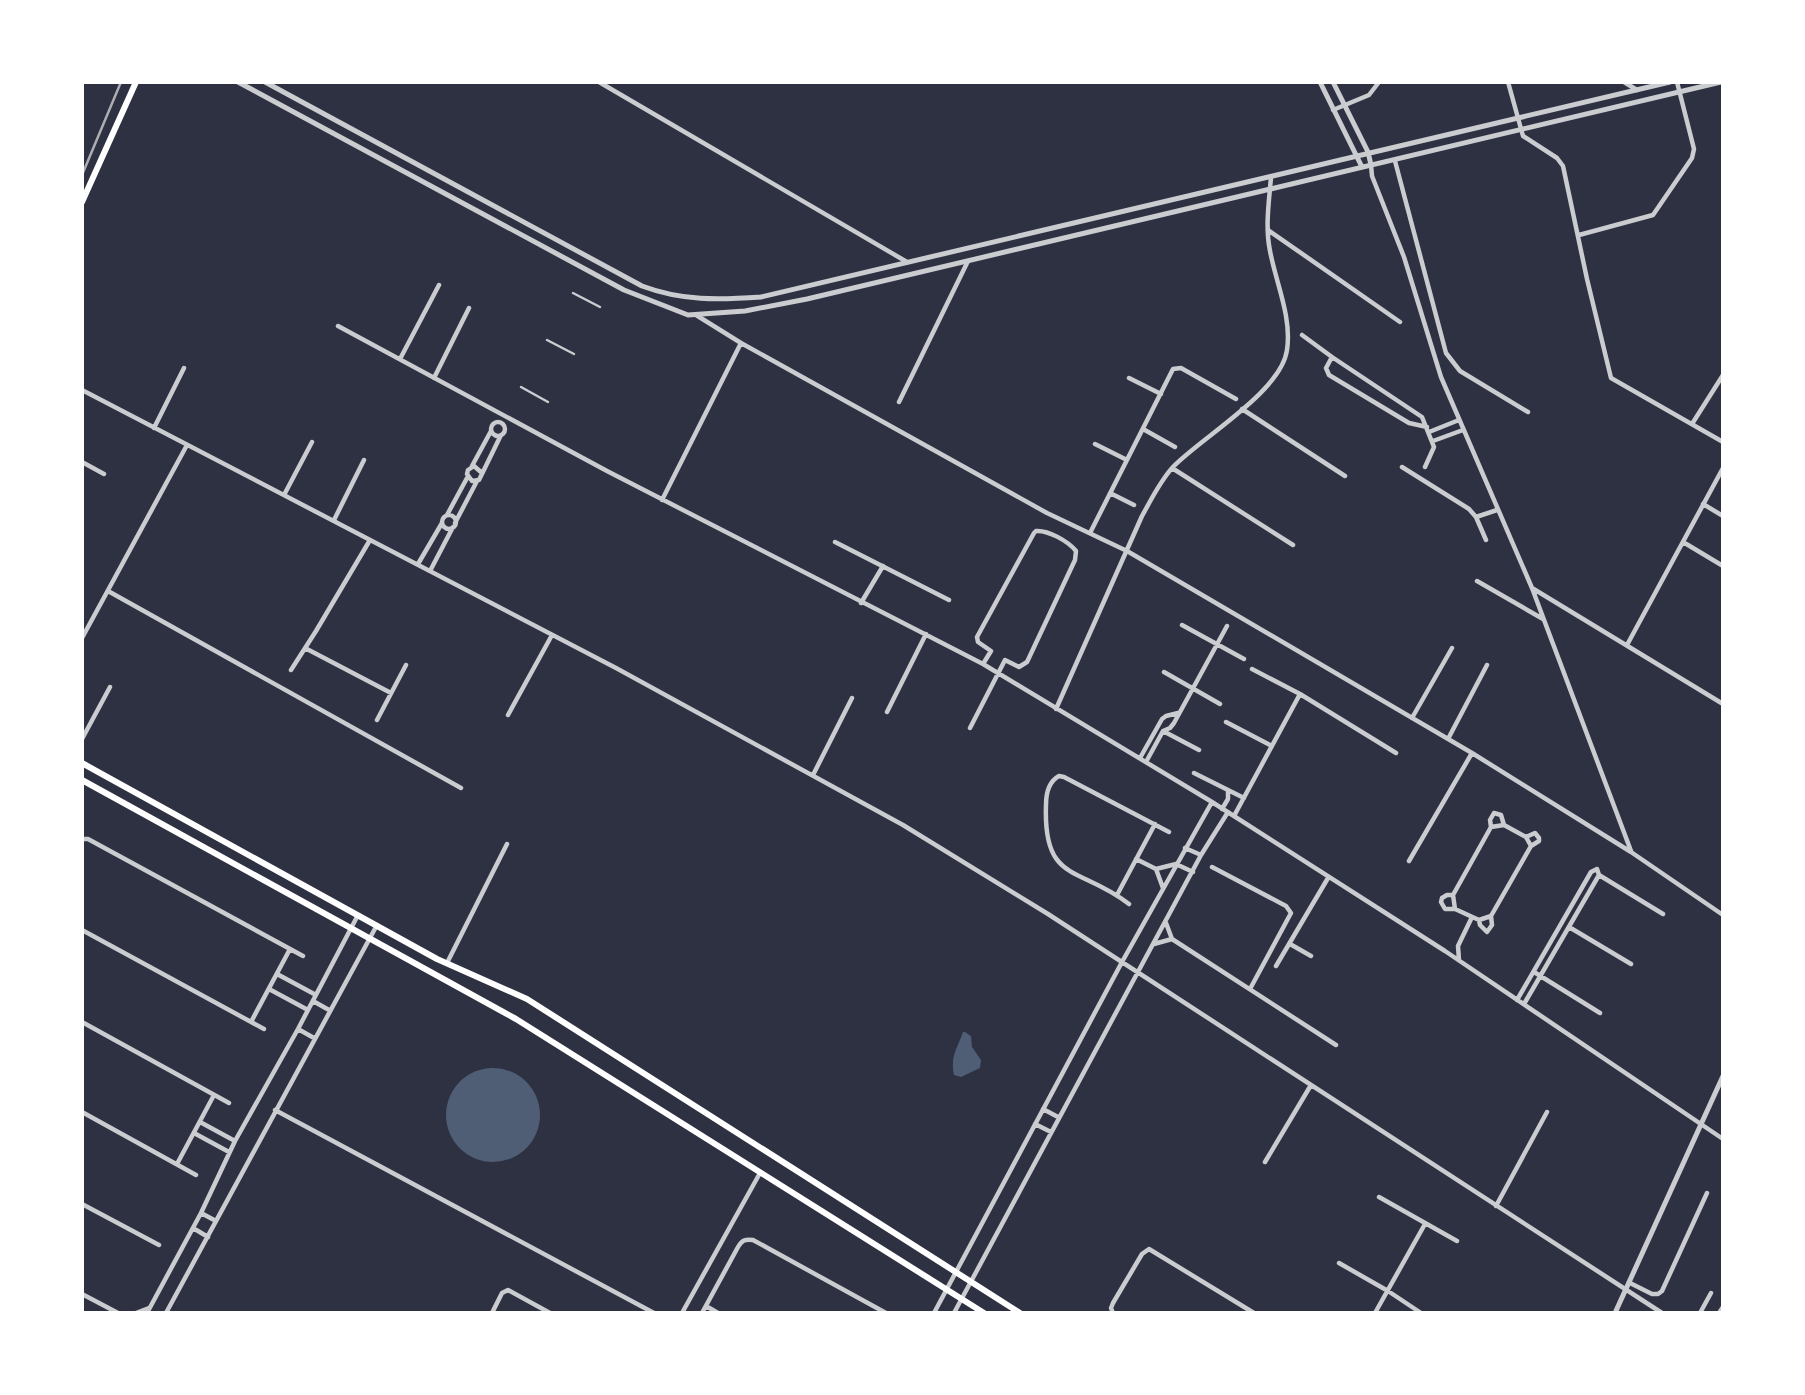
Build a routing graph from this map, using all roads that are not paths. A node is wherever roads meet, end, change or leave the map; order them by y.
1 (136, 82) edge
2 (238, 82) edge
3 (265, 82) edge
4 (599, 82) edge
5 (1320, 82) edge
6 (1333, 82) edge
7 (1378, 82) edge
8 (1508, 82) edge
9 (1623, 82) edge
10 (1670, 82) edge
11 (1677, 82) edge
12 (1721, 82) edge
13 (1637, 90) junction
14 (1679, 92) junction
15 (1344, 106) junction
16 (1334, 110) junction
17 (1518, 119) junction
18 (1520, 131) junction
19 (1368, 152) junction
20 (1357, 155) junction
21 (1395, 161) junction
22 (1371, 165) junction
23 (1362, 167) junction
24 (1372, 176) junction
25 (1271, 177) junction
26 (90, 187) junction
27 (1270, 190) junction
28 (82, 202) edge
29 (496, 206) junction
30 (82, 209) edge
31 (490, 219) junction
32 (1267, 229) junction
33 (1579, 234) junction
34 (994, 242) junction
35 (998, 254) junction
36 (968, 261) junction
37 (908, 263) junction
38 (439, 285) dead end
39 (573, 293) dead end
40 (600, 307) dead end
41 (469, 308) dead end
42 (695, 315) junction
43 (1400, 322) dead end
44 (338, 326) dead end
45 (1302, 334) dead end
46 (547, 340) dead end
47 (741, 343) junction
48 (575, 354) dead end
49 (1332, 357) junction
50 (400, 359) junction
51 (184, 368) dead end
52 (1723, 375) edge
53 (434, 377) junction
54 (1129, 378) dead end
55 (521, 387) dead end
56 (82, 390) edge
57 (1161, 394) junction
58 (1236, 399) dead end
59 (548, 402) dead end
60 (899, 402) dead end
61 (1242, 409) junction
62 (1528, 412) dead end
63 (1459, 420) junction
64 (1692, 424) junction
65 (154, 428) junction
66 (1143, 429) junction
67 (1428, 429) junction
68 (491, 430) junction
69 (1463, 430) junction
70 (501, 435) junction
71 (1433, 441) junction
72 (312, 442) dead end
73 (1723, 442) edge
74 (1095, 444) dead end
75 (187, 445) junction
76 (1175, 447) dead end
77 (364, 460) dead end
78 (1127, 460) junction
79 (82, 462) edge
80 (472, 467) junction
81 (1402, 467) dead end
82 (1425, 467) dead end
83 (1172, 468) junction
84 (1723, 468) edge
85 (482, 473) junction
86 (104, 474) dead end
87 (1345, 476) dead end
88 (467, 477) junction
89 (477, 481) junction
90 (1110, 493) junction
91 (285, 495) junction
92 (662, 499) junction
93 (1703, 504) junction
94 (1134, 505) dead end
95 (1497, 510) junction
96 (447, 516) junction
97 (1723, 516) edge
98 (1476, 517) junction
99 (334, 520) junction
100 (442, 523) junction
101 (454, 525) junction
102 (1090, 533) junction
103 (370, 540) junction
104 (1486, 540) dead end
105 (835, 542) dead end
106 (1683, 542) junction
107 (1293, 545) dead end
108 (1127, 551) junction
109 (418, 564) junction
110 (883, 566) junction
111 (1723, 566) edge
112 (430, 571) junction
113 (1477, 581) dead end
114 (1532, 588) junction
115 (108, 591) junction
116 (949, 600) dead end
117 (861, 603) junction
118 (1544, 620) junction
119 (1182, 625) dead end
120 (1227, 626) dead end
121 (926, 634) junction
122 (552, 635) junction
123 (82, 638) edge
124 (1217, 643) junction
125 (1627, 645) junction
126 (305, 648) junction
127 (1452, 648) dead end
128 (1244, 659) dead end
129 (983, 664) junction
130 (406, 665) dead end
131 (1487, 665) dead end
132 (1252, 669) dead end
133 (291, 670) dead end
134 (1164, 672) dead end
135 (998, 673) junction
136 (110, 687) dead end
137 (1193, 689) junction
138 (391, 693) junction
139 (1300, 694) junction
140 (852, 698) dead end
141 (1220, 704) dead end
142 (1723, 704) edge
143 (1056, 709) junction
144 (887, 712) dead end
145 (1179, 712) junction
146 (508, 715) dead end
147 (1412, 718) junction
148 (377, 720) dead end
149 (1226, 722) dead end
150 (970, 727) dead end
151 (1163, 731) junction
152 (82, 739) edge
153 (1448, 739) junction
154 (1272, 746) junction
155 (1199, 750) dead end
156 (1396, 753) dead end
157 (1472, 753) junction
158 (1140, 758) junction
159 (82, 762) edge
160 (1146, 762) junction
161 (1194, 773) dead end
162 (813, 775) junction
163 (82, 780) edge
164 (461, 788) dead end
165 (1228, 791) junction
166 (1244, 798) junction
167 (1212, 802) junction
168 (1225, 810) junction
169 (1234, 816) junction
170 (1156, 824) junction
171 (1504, 824) junction
172 (1491, 827) junction
173 (1169, 832) dead end
174 (1525, 837) junction
175 (82, 839) edge
176 (506, 844) dead end
177 (1531, 846) junction
178 (1185, 848) junction
179 (1631, 852) junction
180 (1201, 855) junction
181 (1136, 859) junction
182 (1409, 861) dead end
183 (1176, 864) junction
184 (1212, 866) dead end
185 (1156, 869) junction
186 (1192, 872) junction
187 (1599, 875) junction
188 (1328, 878) junction
189 (1163, 888) junction
190 (1116, 895) junction
191 (1453, 895) junction
192 (1129, 904) dead end
193 (1455, 909) junction
194 (1663, 914) dead end
195 (359, 915) junction
196 (1723, 915) edge
197 (1491, 916) junction
198 (1472, 917) junction
199 (1479, 920) junction
200 (1165, 922) junction
201 (1562, 923) junction
202 (377, 925) junction
203 (1569, 927) junction
204 (351, 928) junction
205 (82, 930) edge
206 (369, 938) junction
207 (1172, 939) junction
208 (1154, 944) junction
209 (1290, 944) junction
210 (1458, 946) junction
211 (290, 949) junction
212 (1445, 951) junction
213 (303, 956) dead end
214 (1311, 956) dead end
215 (1460, 961) junction
216 (1122, 962) junction
217 (447, 964) junction
218 (1631, 964) dead end
219 (1276, 966) dead end
220 (1139, 972) junction
221 (1534, 972) junction
222 (277, 974) junction
223 (1541, 977) junction
224 (269, 989) junction
225 (1250, 989) junction
226 (314, 998) junction
227 (1517, 1000) junction
228 (1524, 1004) junction
229 (308, 1010) junction
230 (330, 1010) junction
231 (1601, 1013) dead end
232 (251, 1022) junction
233 (82, 1023) edge
234 (264, 1029) dead end
235 (298, 1029) junction
236 (314, 1038) junction
237 (1336, 1045) dead end
238 (1723, 1076) edge
239 (1311, 1085) junction
240 (214, 1095) junction
241 (229, 1103) dead end
242 (1042, 1109) junction
243 (275, 1110) junction
244 (82, 1112) edge
245 (1546, 1112) dead end
246 (1058, 1117) junction
247 (200, 1122) junction
248 (1035, 1124) junction
249 (1700, 1125) junction
250 (1051, 1132) junction
251 (194, 1133) junction
252 (1723, 1139) edge
253 (234, 1141) junction
254 (229, 1152) junction
255 (1265, 1162) dead end
256 (177, 1164) junction
257 (761, 1171) junction
258 (196, 1175) dead end
259 (1707, 1193) dead end
260 (1379, 1197) dead end
261 (82, 1204) edge
262 (1496, 1206) junction
263 (201, 1213) junction
264 (216, 1221) junction
265 (1425, 1224) junction
266 (193, 1228) junction
267 (208, 1237) junction
268 (1457, 1241) dead end
269 (159, 1245) dead end
270 (1339, 1263) dead end
271 (957, 1273) junction
272 (971, 1281) junction
273 (1630, 1283) junction
274 (947, 1289) junction
275 (1388, 1290) junction
276 (1626, 1291) junction
277 (1711, 1293) dead end
278 (82, 1294) edge
279 (962, 1298) junction
280 (706, 1306) junction
281 (1723, 1307) edge
282 (148, 1310) edge
283 (118, 1313) edge
284 (136, 1313) edge
285 (166, 1313) edge
286 (492, 1313) edge
287 (550, 1313) edge
288 (654, 1313) edge
289 (682, 1313) edge
290 (702, 1313) edge
291 (718, 1313) edge
292 (886, 1313) edge
293 (934, 1313) edge
294 (954, 1313) edge
295 (984, 1313) edge
296 (1020, 1313) edge
297 (1113, 1313) edge
298 (1254, 1313) edge
299 (1375, 1313) edge
300 (1421, 1313) edge
301 (1615, 1313) edge
302 (1662, 1313) edge
303 (1700, 1313) edge
304 (1719, 1313) edge

1 - 26 main road
2 - 31 street
3 - 29 street
4 - 37 street
5 - 16 street
6 - 15 street
7 - 15 street
8 - 17 street
9 - 13 street
10 - 13 street
11 - 14 street
12 - 14 street
13 - 17 street
14 - 18 street
14 - 33 street
15 - 16 street
15 - 19 street
16 - 20 street
17 - 18 street
17 - 19 street
18 - 21 street
18 - 33 street
19 - 20 street
19 - 22 street
20 - 23 street
20 - 25 street
21 - 22 street
21 - 62 street
22 - 23 street
22 - 24 street
23 - 24 street
23 - 27 street
24 - 63 street
25 - 27 street
25 - 34 street
26 - 28 main road
26 - 30 main road
27 - 32 street
27 - 35 street
29 - 31 street
29 - 37 street
31 - 42 street
32 - 43 street
32 - 61 street
33 - 64 street
34 - 35 street
34 - 37 street
35 - 36 street
36 - 42 street
36 - 60 street
38 - 50 street
39 - 40 lane
41 - 53 street
42 - 47 street
44 - 50 street
45 - 49 street
46 - 48 lane
47 - 92 street
47 - 102 street
49 - 67 street
49 - 67 street
50 - 53 street
51 - 65 street
52 - 64 street
53 - 92 street
54 - 57 street
55 - 59 lane
56 - 65 street
57 - 58 street
57 - 66 street
61 - 83 street
61 - 87 street
63 - 67 street
63 - 69 street
64 - 73 street
65 - 75 street
66 - 76 street
66 - 78 street
67 - 71 street
68 - 70 street
68 - 70 street
68 - 80 street
69 - 71 street
69 - 95 street
70 - 85 street
71 - 82 street
72 - 91 street
74 - 78 street
75 - 91 street
75 - 115 street
77 - 99 street
78 - 90 street
79 - 86 street
80 - 85 street
80 - 88 street
81 - 98 street
83 - 107 street
83 - 108 street
84 - 93 street
85 - 89 street
88 - 89 street
88 - 96 street
89 - 101 street
90 - 94 street
90 - 102 street
91 - 99 street
92 - 117 street
93 - 97 street
93 - 106 street
95 - 98 street
95 - 114 street
96 - 100 street
96 - 101 street
98 - 104 street
99 - 103 street
100 - 101 street
100 - 109 street
101 - 112 street
102 - 108 street
103 - 109 street
103 - 126 street
105 - 110 street
106 - 111 street
106 - 125 street
108 - 143 street
108 - 147 street
109 - 112 street
110 - 116 street
110 - 117 street
112 - 122 street
113 - 118 street
114 - 118 street
114 - 125 street
115 - 123 street
115 - 164 street
117 - 121 street
118 - 179 street
119 - 124 street
120 - 124 street
121 - 129 street
121 - 144 street
122 - 146 street
122 - 162 street
124 - 128 street
124 - 137 street
125 - 142 street
126 - 133 street
126 - 138 street
127 - 147 street
129 - 135 street
129 - 135 street
130 - 138 street
131 - 153 street
132 - 139 street
134 - 137 street
135 - 143 street
135 - 150 street
136 - 152 street
137 - 141 street
137 - 145 street
138 - 148 street
139 - 154 street
139 - 156 street
140 - 162 street
143 - 158 street
145 - 151 street
145 - 158 street
147 - 153 street
149 - 154 street
151 - 155 street
151 - 160 street
153 - 157 street
154 - 166 street
157 - 179 street
157 - 182 street
158 - 160 street
159 - 195 main road
160 - 167 street
161 - 165 street
162 - 216 street
163 - 204 main road
165 - 166 street
165 - 168 street
166 - 169 street
167 - 168 street
167 - 178 street
168 - 169 street
168 - 180 street
169 - 188 street
170 - 173 street
170 - 181 street
170 - 190 street
171 - 172 street
171 - 172 street
171 - 174 street
172 - 191 street
174 - 177 street
174 - 177 street
175 - 211 street
176 - 217 street
177 - 197 street
178 - 180 street
178 - 183 street
179 - 196 street
180 - 186 street
181 - 185 street
181 - 190 street
183 - 185 street
183 - 186 street
183 - 189 street
184 - 225 street
185 - 189 street
186 - 200 street
187 - 194 street
187 - 201 street
187 - 203 street
188 - 209 street
188 - 212 street
189 - 216 street
190 - 192 street
191 - 193 street
191 - 193 street
193 - 198 street
195 - 202 main road
195 - 204 street
197 - 199 street
197 - 199 street
198 - 199 street
198 - 210 street
200 - 207 street
200 - 208 street
201 - 203 street
201 - 221 street
202 - 206 street
202 - 217 main road
203 - 218 street
203 - 223 street
204 - 206 main road
204 - 226 street
205 - 232 street
206 - 230 street
206 - 257 main road
207 - 208 street
207 - 225 street
208 - 220 street
209 - 214 street
209 - 219 street
210 - 212 street
210 - 215 street
211 - 213 street
211 - 222 street
212 - 215 street
215 - 227 street
216 - 220 street
216 - 242 street
217 - 271 main road
220 - 239 street
220 - 246 street
221 - 223 street
221 - 227 street
222 - 224 street
222 - 226 street
223 - 228 street
223 - 231 street
224 - 229 street
224 - 232 street
225 - 237 street
226 - 229 street
226 - 230 street
227 - 228 street
228 - 249 street
229 - 235 street
230 - 236 street
232 - 234 street
233 - 240 street
235 - 236 street
235 - 253 street
236 - 243 street
238 - 249 street
239 - 255 street
239 - 262 street
240 - 241 street
240 - 247 street
242 - 246 street
242 - 248 street
243 - 264 street
243 - 288 street
244 - 256 street
245 - 262 street
246 - 250 street
247 - 251 street
247 - 253 street
248 - 250 street
248 - 271 street
249 - 252 street
249 - 273 street
250 - 272 street
251 - 254 street
251 - 256 street
253 - 254 street
254 - 263 street
256 - 258 street
257 - 274 main road
257 - 289 street
259 - 273 street
260 - 265 street
261 - 269 street
262 - 276 street
263 - 264 street
263 - 266 street
264 - 267 street
265 - 268 street
265 - 275 street
266 - 267 street
266 - 282 street
267 - 285 street
270 - 275 street
271 - 272 main road
271 - 274 street
272 - 279 street
272 - 296 main road
273 - 276 street
274 - 279 main road
274 - 293 street
275 - 299 street
275 - 300 street
276 - 301 street
276 - 302 street
277 - 303 street
278 - 283 street
279 - 294 street
279 - 295 main road
280 - 290 street
280 - 291 street
280 - 292 street
281 - 304 street
282 - 284 street
286 - 287 street
297 - 298 street

